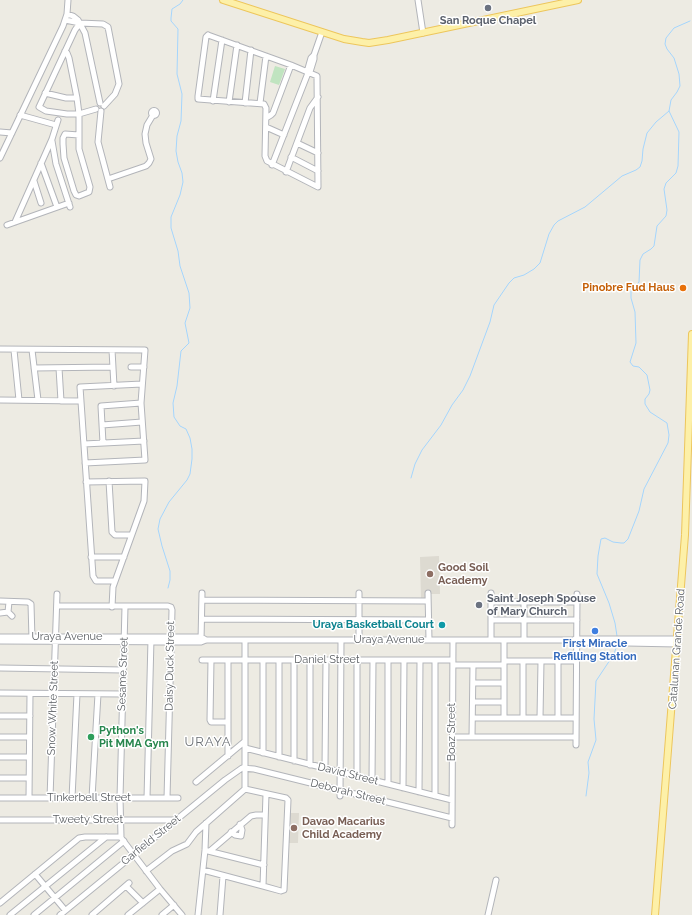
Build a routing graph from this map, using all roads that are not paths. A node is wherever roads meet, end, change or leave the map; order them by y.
1 (68, 0) edge
2 (223, 0) edge
3 (418, 0) edge
4 (578, 0) edge
5 (66, 17) junction
6 (80, 23) junction
7 (322, 32) junction
8 (422, 33) junction
9 (222, 40) junction
10 (237, 45) junction
11 (251, 50) junction
12 (65, 51) junction
13 (266, 56) junction
14 (291, 65) junction
15 (308, 72) junction
16 (45, 93) junction
17 (318, 97) junction
18 (77, 98) junction
19 (213, 100) junction
20 (229, 102) junction
21 (245, 103) junction
22 (260, 103) junction
23 (102, 104) junction
24 (98, 110) junction
25 (79, 114) junction
26 (20, 115) junction
27 (153, 115) dead end
28 (266, 118) junction
29 (266, 128) junction
30 (0, 132) edge
31 (12, 133) junction
32 (284, 134) junction
33 (79, 135) junction
34 (52, 140) junction
35 (297, 142) junction
36 (318, 153) junction
37 (291, 157) junction
38 (0, 158) edge
39 (42, 163) junction
40 (272, 165) junction
41 (286, 172) junction
42 (318, 172) junction
43 (108, 179) junction
44 (34, 181) junction
45 (110, 187) dead end
46 (41, 203) dead end
47 (57, 207) junction
48 (16, 222) junction
49 (7, 225) dead end
50 (692, 334) edge
51 (0, 350) edge
52 (14, 350) junction
53 (32, 350) junction
54 (112, 350) junction
55 (144, 366) junction
56 (113, 367) junction
57 (131, 367) dead end
58 (34, 368) junction
59 (59, 368) junction
60 (142, 384) junction
61 (114, 386) junction
62 (0, 399) edge
63 (19, 400) junction
64 (38, 400) junction
65 (61, 401) junction
66 (81, 401) junction
67 (141, 403) junction
68 (142, 422) junction
69 (102, 425) junction
70 (144, 441) junction
71 (103, 443) junction
72 (84, 444) junction
73 (85, 463) junction
74 (109, 481) junction
75 (86, 482) junction
76 (131, 535) junction
77 (91, 557) junction
78 (124, 557) junction
79 (115, 581) junction
80 (202, 593) dead end
81 (359, 593) dead end
82 (428, 593) dead end
83 (491, 593) dead end
84 (57, 594) dead end
85 (577, 594) dead end
86 (202, 600) junction
87 (359, 600) junction
88 (428, 601) junction
89 (0, 602) edge
90 (9, 602) junction
91 (491, 602) junction
92 (524, 602) junction
93 (577, 602) junction
94 (57, 606) junction
95 (112, 606) junction
96 (125, 607) junction
97 (8, 612) junction
98 (0, 613) edge
99 (12, 616) dead end
100 (202, 618) junction
101 (359, 619) junction
102 (429, 620) junction
103 (491, 620) junction
104 (524, 620) junction
105 (577, 620) junction
106 (0, 637) edge
107 (32, 639) junction
108 (56, 639) junction
109 (124, 639) junction
110 (151, 639) junction
111 (171, 639) junction
112 (203, 640) junction
113 (245, 640) junction
114 (341, 640) junction
115 (359, 640) junction
116 (429, 640) junction
117 (453, 640) junction
118 (491, 640) junction
119 (504, 640) junction
120 (524, 640) junction
121 (575, 640) junction
122 (0, 641) edge
123 (677, 642) junction
124 (202, 660) dead end
125 (211, 660) junction
126 (228, 660) junction
127 (245, 660) junction
128 (263, 660) junction
129 (279, 660) junction
130 (294, 660) junction
131 (310, 660) junction
132 (326, 660) junction
133 (341, 660) junction
134 (357, 660) junction
135 (373, 660) junction
136 (388, 660) junction
137 (404, 660) junction
138 (420, 660) junction
139 (436, 660) junction
140 (523, 661) junction
141 (541, 661) junction
142 (558, 661) junction
143 (576, 661) junction
144 (453, 662) junction
145 (504, 663) junction
146 (473, 665) junction
147 (0, 668) edge
148 (54, 669) junction
149 (123, 670) junction
150 (473, 683) junction
151 (504, 683) junction
152 (0, 693) edge
153 (30, 694) junction
154 (54, 694) junction
155 (77, 694) junction
156 (98, 694) junction
157 (123, 694) junction
158 (472, 702) junction
159 (504, 702) junction
160 (0, 716) edge
161 (30, 716) junction
162 (472, 718) junction
163 (504, 718) junction
164 (523, 718) junction
165 (540, 718) junction
166 (558, 718) junction
167 (576, 718) junction
168 (228, 722) junction
169 (0, 737) edge
170 (30, 737) junction
171 (452, 737) junction
172 (472, 737) junction
173 (576, 737) junction
174 (244, 745) junction
175 (576, 745) dead end
176 (263, 753) junction
177 (228, 756) junction
178 (0, 757) edge
179 (29, 757) junction
180 (278, 757) junction
181 (294, 761) junction
182 (310, 765) junction
183 (244, 768) junction
184 (325, 768) junction
185 (340, 772) junction
186 (357, 776) junction
187 (0, 778) edge
188 (29, 778) junction
189 (372, 780) junction
190 (196, 782) dead end
191 (388, 784) junction
192 (403, 788) junction
193 (245, 789) junction
194 (340, 790) junction
195 (419, 792) junction
196 (266, 794) junction
197 (340, 796) dead end
198 (435, 796) junction
199 (0, 798) edge
200 (29, 798) junction
201 (50, 798) junction
202 (72, 798) junction
203 (92, 798) junction
204 (120, 798) junction
205 (147, 798) junction
206 (167, 798) junction
207 (178, 798) dead end
208 (452, 800) junction
209 (265, 815) junction
210 (452, 818) junction
211 (0, 820) edge
212 (120, 820) junction
213 (176, 820) junction
214 (206, 823) junction
215 (240, 824) junction
216 (452, 824) dead end
217 (231, 832) junction
218 (106, 837) junction
219 (122, 839) junction
220 (207, 850) junction
221 (134, 854) junction
222 (264, 865) junction
223 (203, 870) junction
224 (146, 871) junction
225 (35, 874) junction
226 (223, 876) junction
227 (496, 880) dead end
228 (46, 886) junction
229 (263, 886) junction
230 (160, 889) junction
231 (55, 898) junction
232 (0, 903) edge
233 (142, 903) junction
234 (174, 905) junction
235 (66, 910) junction
236 (10, 915) edge
237 (34, 915) edge
238 (60, 915) edge
239 (92, 915) edge
240 (128, 915) edge
241 (162, 915) edge
242 (182, 915) edge
243 (198, 915) edge
244 (220, 915) edge
245 (488, 915) edge
246 (654, 915) edge

1 - 5 street
2 - 7 main road
3 - 8 street
4 - 8 main road
5 - 6 street
5 - 26 street
6 - 12 street
6 - 23 street
6 - 23 street
7 - 8 main road
7 - 15 street
9 - 10 street
9 - 19 street
9 - 19 street
10 - 11 street
10 - 20 street
11 - 13 street
11 - 21 street
12 - 16 street
12 - 18 street
13 - 14 street
13 - 22 street
14 - 15 street
14 - 28 street
15 - 17 street
15 - 32 street
16 - 18 street
16 - 25 street
17 - 35 street
17 - 36 street
18 - 25 street
19 - 20 street
20 - 21 street
21 - 22 street
22 - 28 street
23 - 24 street
24 - 25 street
24 - 43 street
25 - 33 street
26 - 31 street
26 - 34 street
27 - 43 street
28 - 29 street
29 - 32 street
29 - 40 street
30 - 31 street
31 - 38 street
32 - 40 street
33 - 33 street
34 - 39 street
34 - 47 street
35 - 36 street
35 - 37 street
36 - 42 street
37 - 41 street
37 - 42 street
39 - 44 street
39 - 47 street
40 - 41 street
41 - 42 street
43 - 45 street
44 - 46 street
44 - 48 street
47 - 48 street
48 - 49 street
50 - 123 main road, Catalunan Grande Road
51 - 52 street
52 - 53 street
52 - 63 street
53 - 54 street
53 - 58 street
54 - 55 street
54 - 56 street
55 - 57 street
55 - 60 street
56 - 59 street
56 - 61 street
58 - 59 street
58 - 64 street
59 - 65 street
60 - 61 street
60 - 67 street
61 - 66 street
62 - 63 street
63 - 64 street
64 - 65 street
65 - 66 street
66 - 72 street
67 - 68 street
67 - 69 street
68 - 69 street
68 - 70 street
69 - 71 street
70 - 71 street
70 - 73 street
71 - 72 street
72 - 73 street
73 - 75 street
74 - 75 street
74 - 76 street
74 - 76 street
75 - 77 street
76 - 78 street
77 - 78 street
77 - 79 street
78 - 79 street
79 - 95 street
80 - 86 street
81 - 87 street
82 - 88 street
83 - 91 street
84 - 94 street, Snow White Street
85 - 93 street
86 - 87 street
86 - 100 street
87 - 88 street
87 - 101 street
88 - 102 street
89 - 90 street
90 - 97 street
90 - 107 street
91 - 92 street
91 - 103 street
92 - 93 street
92 - 104 street
93 - 105 street
94 - 95 street
94 - 108 street, Snow White Street
95 - 96 street
96 - 109 street, Sesame Street
96 - 111 street, Daisy Duck Street
97 - 98 street
97 - 99 street
100 - 101 street
100 - 112 street
101 - 102 street
101 - 115 street
102 - 116 street
103 - 104 street
103 - 118 street
104 - 105 street
104 - 120 street
105 - 121 street
106 - 107 street, Uraya Avenue
107 - 108 street, Uraya Avenue
107 - 122 street, Uraya Avenue
108 - 109 street, Uraya Avenue
108 - 148 street, Snow White Street
109 - 110 street, Uraya Avenue
109 - 149 street, Sesame Street
110 - 111 street, Uraya Avenue
110 - 205 street, Daisy Duck Street
111 - 112 street, Uraya Avenue
111 - 206 street, Daisy Duck Street
112 - 113 street, Uraya Avenue
113 - 114 street, Uraya Avenue
113 - 127 street
114 - 115 street, Uraya Avenue
114 - 133 street
115 - 116 street, Uraya Avenue
116 - 117 street, Uraya Avenue
117 - 118 street, Uraya Avenue
117 - 144 street, Boaz Street
118 - 119 street, Uraya Avenue
119 - 120 street, Uraya Avenue
119 - 145 street
120 - 121 street, Uraya Avenue
121 - 123 street, Uraya Avenue
121 - 143 street
123 - 246 main road, Catalunan Grande Road
124 - 125 street, Daniel Street
125 - 126 street, Daniel Street
125 - 168 street
126 - 127 street, Daniel Street
126 - 168 street
127 - 128 street, Daniel Street
127 - 174 street
128 - 129 street, Daniel Street
128 - 176 street
129 - 130 street, Daniel Street
129 - 180 street
130 - 131 street, Daniel Street
130 - 181 street
131 - 132 street, Daniel Street
131 - 182 street
132 - 133 street, Daniel Street
132 - 184 street
133 - 134 street, Daniel Street
133 - 185 street
134 - 135 street, Daniel Street
134 - 186 street
135 - 136 street, Daniel Street
135 - 189 street
136 - 137 street, Daniel Street
136 - 191 street
137 - 138 street, Daniel Street
137 - 192 street
138 - 139 street, Daniel Street
138 - 195 street
139 - 144 street, Daniel Street
139 - 198 street
140 - 141 street, Daniel Street
140 - 145 street, Daniel Street
140 - 164 street
141 - 142 street, Daniel Street
141 - 165 street
142 - 143 street, Daniel Street
142 - 166 street
143 - 167 street
144 - 146 street, Daniel Street
144 - 171 street, Boaz Street
145 - 146 street, Daniel Street
145 - 151 street
146 - 150 street
147 - 148 street
148 - 149 street
148 - 154 street, Snow White Street
149 - 157 street, Sesame Street
150 - 151 street
150 - 158 street
151 - 159 street
152 - 153 street
153 - 154 street
153 - 161 street
154 - 155 street
154 - 201 street, Snow White Street
155 - 156 street
155 - 202 street
156 - 157 street
156 - 203 street
157 - 204 street, Sesame Street
158 - 159 street
158 - 162 street
159 - 163 street
160 - 161 street
161 - 170 street
162 - 163 street
162 - 172 street
163 - 164 street
164 - 165 street
165 - 166 street
166 - 167 street
167 - 173 street
168 - 177 street
169 - 170 street
170 - 179 street
171 - 172 street
171 - 208 street, Boaz Street
172 - 173 street
173 - 175 street
174 - 176 street, David Street
174 - 177 street
174 - 183 street
176 - 180 street, David Street
177 - 190 street
178 - 179 street
179 - 188 street
180 - 181 street, David Street
181 - 182 street, David Street
182 - 184 street, David Street
183 - 193 street
183 - 194 street, Deborah Street
183 - 213 street, Garfield Street
184 - 185 street, David Street
185 - 186 street, David Street
185 - 194 street
186 - 189 street, David Street
187 - 188 street
188 - 200 street
189 - 191 street, David Street
191 - 192 street, David Street
192 - 195 street, David Street
193 - 196 street
193 - 214 street
194 - 197 street
194 - 210 street, Deborah Street
195 - 198 street, David Street
196 - 209 street
196 - 229 street
198 - 208 street, David Street
199 - 200 street, Tinkerbell Street
200 - 201 street, Tinkerbell Street
201 - 202 street, Tinkerbell Street
202 - 203 street, Tinkerbell Street
203 - 204 street, Tinkerbell Street
204 - 205 street, Tinkerbell Street
204 - 212 street, Sesame Street
205 - 206 street, Tinkerbell Street
206 - 207 street, Tinkerbell Street
208 - 210 street, Boaz Street
209 - 215 street
209 - 222 street
210 - 216 street, Boaz Street
211 - 212 street, Tweety Street
212 - 213 street, Tweety Street
212 - 219 street, Sesame Street
213 - 221 street, Garfield Street
214 - 220 street
214 - 224 street
215 - 217 street
215 - 217 street
217 - 220 street
218 - 219 street
218 - 225 street
218 - 228 street
219 - 221 street
219 - 231 street
220 - 222 street
220 - 223 street
221 - 224 street
221 - 235 street, Garfield Street
222 - 229 street
223 - 226 street
223 - 243 street
224 - 230 street
225 - 228 street
225 - 232 street
226 - 229 street
226 - 244 street
227 - 245 street
228 - 231 street
228 - 236 street
230 - 233 street
230 - 234 street
231 - 235 street
231 - 237 street
233 - 239 street
233 - 240 street
234 - 241 street
234 - 242 street
235 - 238 street, Garfield Street

